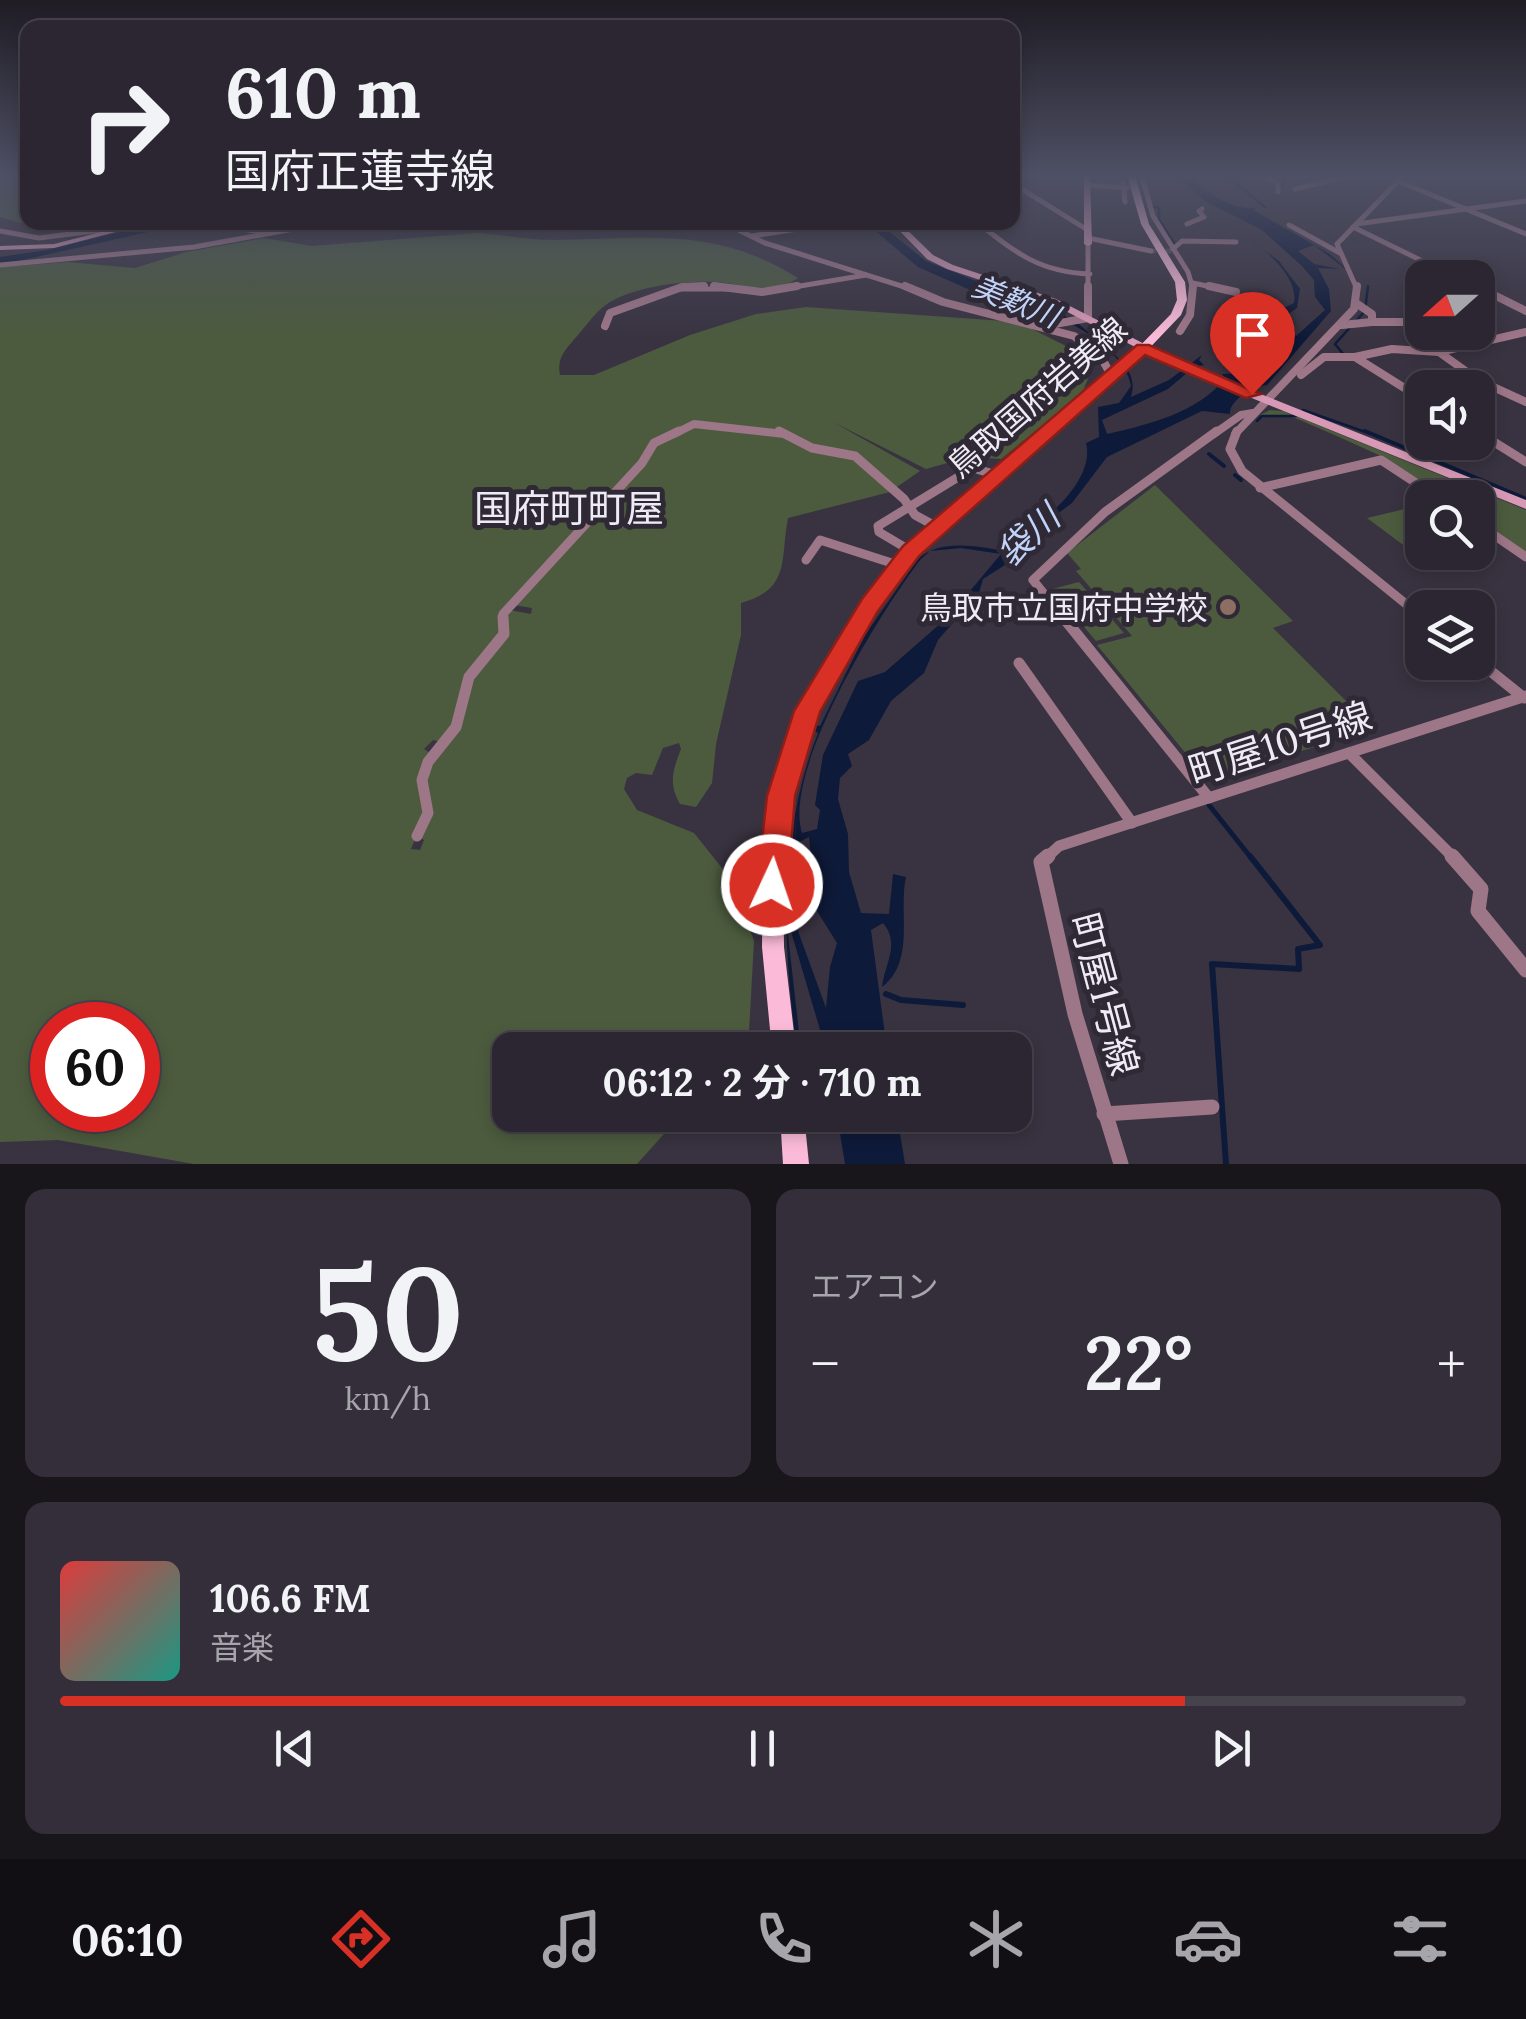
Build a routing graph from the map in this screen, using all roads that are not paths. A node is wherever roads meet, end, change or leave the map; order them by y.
1 (1077, 229) edge
2 (1088, 229) edge
3 (1148, 229) edge
4 (1160, 229) edge
5 (1298, 229) edge
6 (1351, 229) edge
7 (1361, 229) edge
8 (102, 230) edge
9 (115, 230) edge
10 (253, 230) edge
11 (286, 230) edge
12 (739, 230) edge
13 (791, 230) edge
14 (902, 230) edge
15 (987, 230) edge
16 (0, 231) edge
17 (272, 233) junction
18 (752, 236) junction
19 (1088, 237) junction
20 (1236, 242) dead end
21 (0, 248) edge
22 (1173, 249) junction
23 (1152, 250) tunnel mouth
24 (1343, 254) junction
25 (1421, 260) edge
26 (0, 265) edge
27 (872, 274) junction
28 (1090, 274) junction
29 (1193, 284) junction
30 (1236, 292) dead end
31 (1495, 296) edge
32 (1356, 304) junction
33 (1526, 311) edge
34 (1088, 318) junction
35 (1372, 322) junction
36 (1404, 322) dead end
37 (1342, 325) junction
38 (606, 326) dead end
39 (1044, 326) junction
40 (1180, 330) dead end
41 (1526, 332) edge
42 (1139, 352) junction
43 (1439, 352) junction
44 (1354, 357) junction
45 (1180, 365) joint
46 (1115, 374) junction
47 (1290, 378) junction
48 (1405, 388) edge
49 (1252, 394) joint
50 (1266, 400) junction
51 (1526, 402) edge
52 (1253, 413) junction
53 (1495, 443) edge
54 (1526, 462) edge
55 (1000, 476) junction
56 (1412, 480) edge
57 (1260, 488) junction
58 (1526, 505) edge
59 (909, 506) junction
60 (938, 527) junction
61 (1495, 536) edge
62 (911, 551) junction
63 (1526, 557) edge
64 (806, 560) dead end
65 (898, 565) junction
66 (1405, 603) edge
67 (1019, 663) dead end
68 (1495, 674) edge
69 (1525, 698) edge
70 (1349, 753) junction
71 (1209, 798) junction
72 (1132, 823) junction
73 (417, 836) dead end
74 (1059, 846) joint
75 (1526, 970) edge
76 (783, 1032) edge
77 (1212, 1107) dead end
78 (1104, 1114) junction
79 (793, 1132) edge
80 (796, 1164) edge
81 (1121, 1164) edge

1 - 19 street
2 - 19 street
3 - 42 main road, 鳥取国府岩美線
4 - 22 street
5 - 24 street
6 - 24 street
7 - 25 street
8 - 16 street
9 - 21 street
10 - 17 street
11 - 17 street
12 - 18 street
13 - 18 street
14 - 34 street
15 - 28 street
17 - 26 street
18 - 27 street
19 - 23 street
19 - 28 street
20 - 22 street
22 - 29 street
24 - 32 street
27 - 38 street
27 - 39 street
28 - 34 street
29 - 30 street
29 - 40 street
31 - 33 street
32 - 35 street
32 - 37 street
34 - 39 street
34 - 42 street
35 - 36 street
35 - 37 street
37 - 47 street
39 - 46 street
41 - 43 street
42 - 45 street
42 - 46 main road, 鳥取国府岩美線
43 - 44 street
43 - 51 street
44 - 47 street
44 - 48 street
45 - 49 main road
46 - 55 main road, 鳥取国府岩美線
47 - 50 street
49 - 50 street
50 - 52 street
50 - 58 street
52 - 57 street
52 - 71 street
53 - 54 street
55 - 59 street
55 - 60 main road, 鳥取国府岩美線
56 - 57 street
57 - 66 street
59 - 60 street
59 - 62 street
59 - 73 street
60 - 62 main road, 鳥取国府岩美線
61 - 63 street
62 - 65 main road, 鳥取国府岩美線
64 - 65 street
65 - 76 main road, 鳥取国府岩美線
67 - 72 street
68 - 69 street, 町屋10号線
69 - 70 street, 町屋10号線
70 - 71 street, 町屋10号線
70 - 75 street
71 - 72 street, 町屋10号線
72 - 74 street, 町屋10号線
74 - 78 street, 町屋1号線
77 - 78 street
78 - 81 street, 町屋1号線
79 - 80 main road

